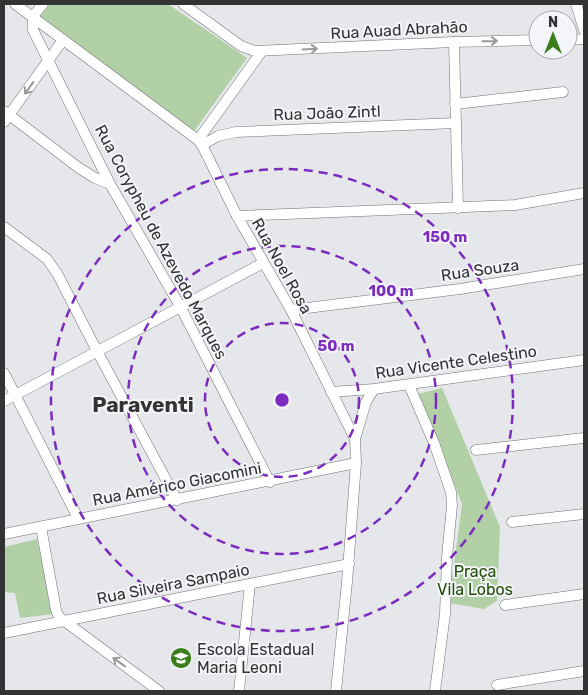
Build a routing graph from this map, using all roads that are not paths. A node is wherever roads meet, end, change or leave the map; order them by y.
1 (15, 4) edge
2 (43, 4) edge
3 (183, 4) edge
4 (576, 4) edge
5 (33, 16) junction
6 (584, 30) edge
7 (63, 40) junction
8 (528, 40) edge
9 (454, 42) junction
10 (262, 51) junction
11 (49, 61) junction
12 (563, 92) dead end
13 (455, 104) junction
14 (6, 116) edge
15 (456, 123) junction
16 (200, 142) junction
17 (110, 184) junction
18 (584, 193) edge
19 (458, 208) junction
20 (237, 216) junction
21 (4, 227) edge
22 (263, 262) junction
23 (584, 270) edge
24 (180, 306) junction
25 (291, 310) junction
26 (97, 351) junction
27 (584, 360) edge
28 (4, 373) edge
29 (409, 385) junction
30 (374, 389) junction
31 (331, 392) junction
32 (16, 395) junction
33 (4, 401) edge
34 (584, 438) edge
35 (355, 439) junction
36 (476, 450) dead end
37 (356, 464) junction
38 (270, 482) junction
39 (177, 500) junction
40 (584, 514) edge
41 (78, 518) junction
42 (512, 522) dead end
43 (41, 527) junction
44 (4, 534) edge
45 (348, 564) junction
46 (250, 584) junction
47 (584, 594) edge
48 (505, 605) dead end
49 (64, 622) junction
50 (4, 633) edge
51 (584, 671) edge
52 (497, 685) dead end
53 (159, 691) edge
54 (239, 691) edge
55 (336, 691) edge
56 (435, 691) edge

1 - 5 street, Rua Noel Rosa
2 - 5 street
3 - 10 street, Rua Auad Abrahão
4 - 6 street
5 - 7 street, Rua Noel Rosa
5 - 11 street, Rua Corypheu de Azevedo Marques
7 - 11 street
7 - 16 street, Rua Noel Rosa
9 -> 8 street, Rua Auad Abrahão
10 -> 9 street, Rua Auad Abrahão
9 - 13 street
10 - 16 street
11 -> 14 street
11 - 17 street, Rua Corypheu de Azevedo Marques
12 - 13 street
13 - 15 street
14 - 17 street
15 - 16 street, Rua João Zintl
15 - 19 street
16 - 20 street, Rua Noel Rosa
17 - 24 street, Rua Corypheu de Azevedo Marques
18 - 19 street
19 - 20 street
20 - 22 street, Rua Noel Rosa
21 - 26 street
22 - 24 street
22 - 25 street, Rua Noel Rosa
23 - 25 street, Rua Souza
24 - 26 street
24 - 38 street, Rua Corypheu de Azevedo Marques
25 - 31 street, Rua Noel Rosa
26 - 32 street
26 - 39 street
27 - 29 street, Rua Vicente Celestino
28 - 32 street
29 - 30 street, Rua Vicente Celestino
29 - 56 street
30 - 31 street, Rua Vicente Celestino
30 - 35 street
31 - 35 street, Rua Noel Rosa
32 - 33 street
32 - 41 street
34 - 36 street
35 - 37 street, Rua Noel Rosa
37 - 38 street, Rua Américo Giacomini
37 - 45 street, Rua Noel Rosa
38 - 39 street, Rua Américo Giacomini
39 - 41 street, Rua Américo Giacomini
40 - 42 street
41 - 43 street, Rua Américo Giacomini
43 - 44 street, Rua Américo Giacomini
43 - 49 street
45 - 46 street, Rua Silveira Sampaio
45 - 55 street, Rua Noel Rosa
46 - 49 street, Rua Silveira Sampaio
46 - 54 street
47 - 48 street
49 - 50 street, Rua Silveira Sampaio
53 -> 49 street
51 - 52 street

